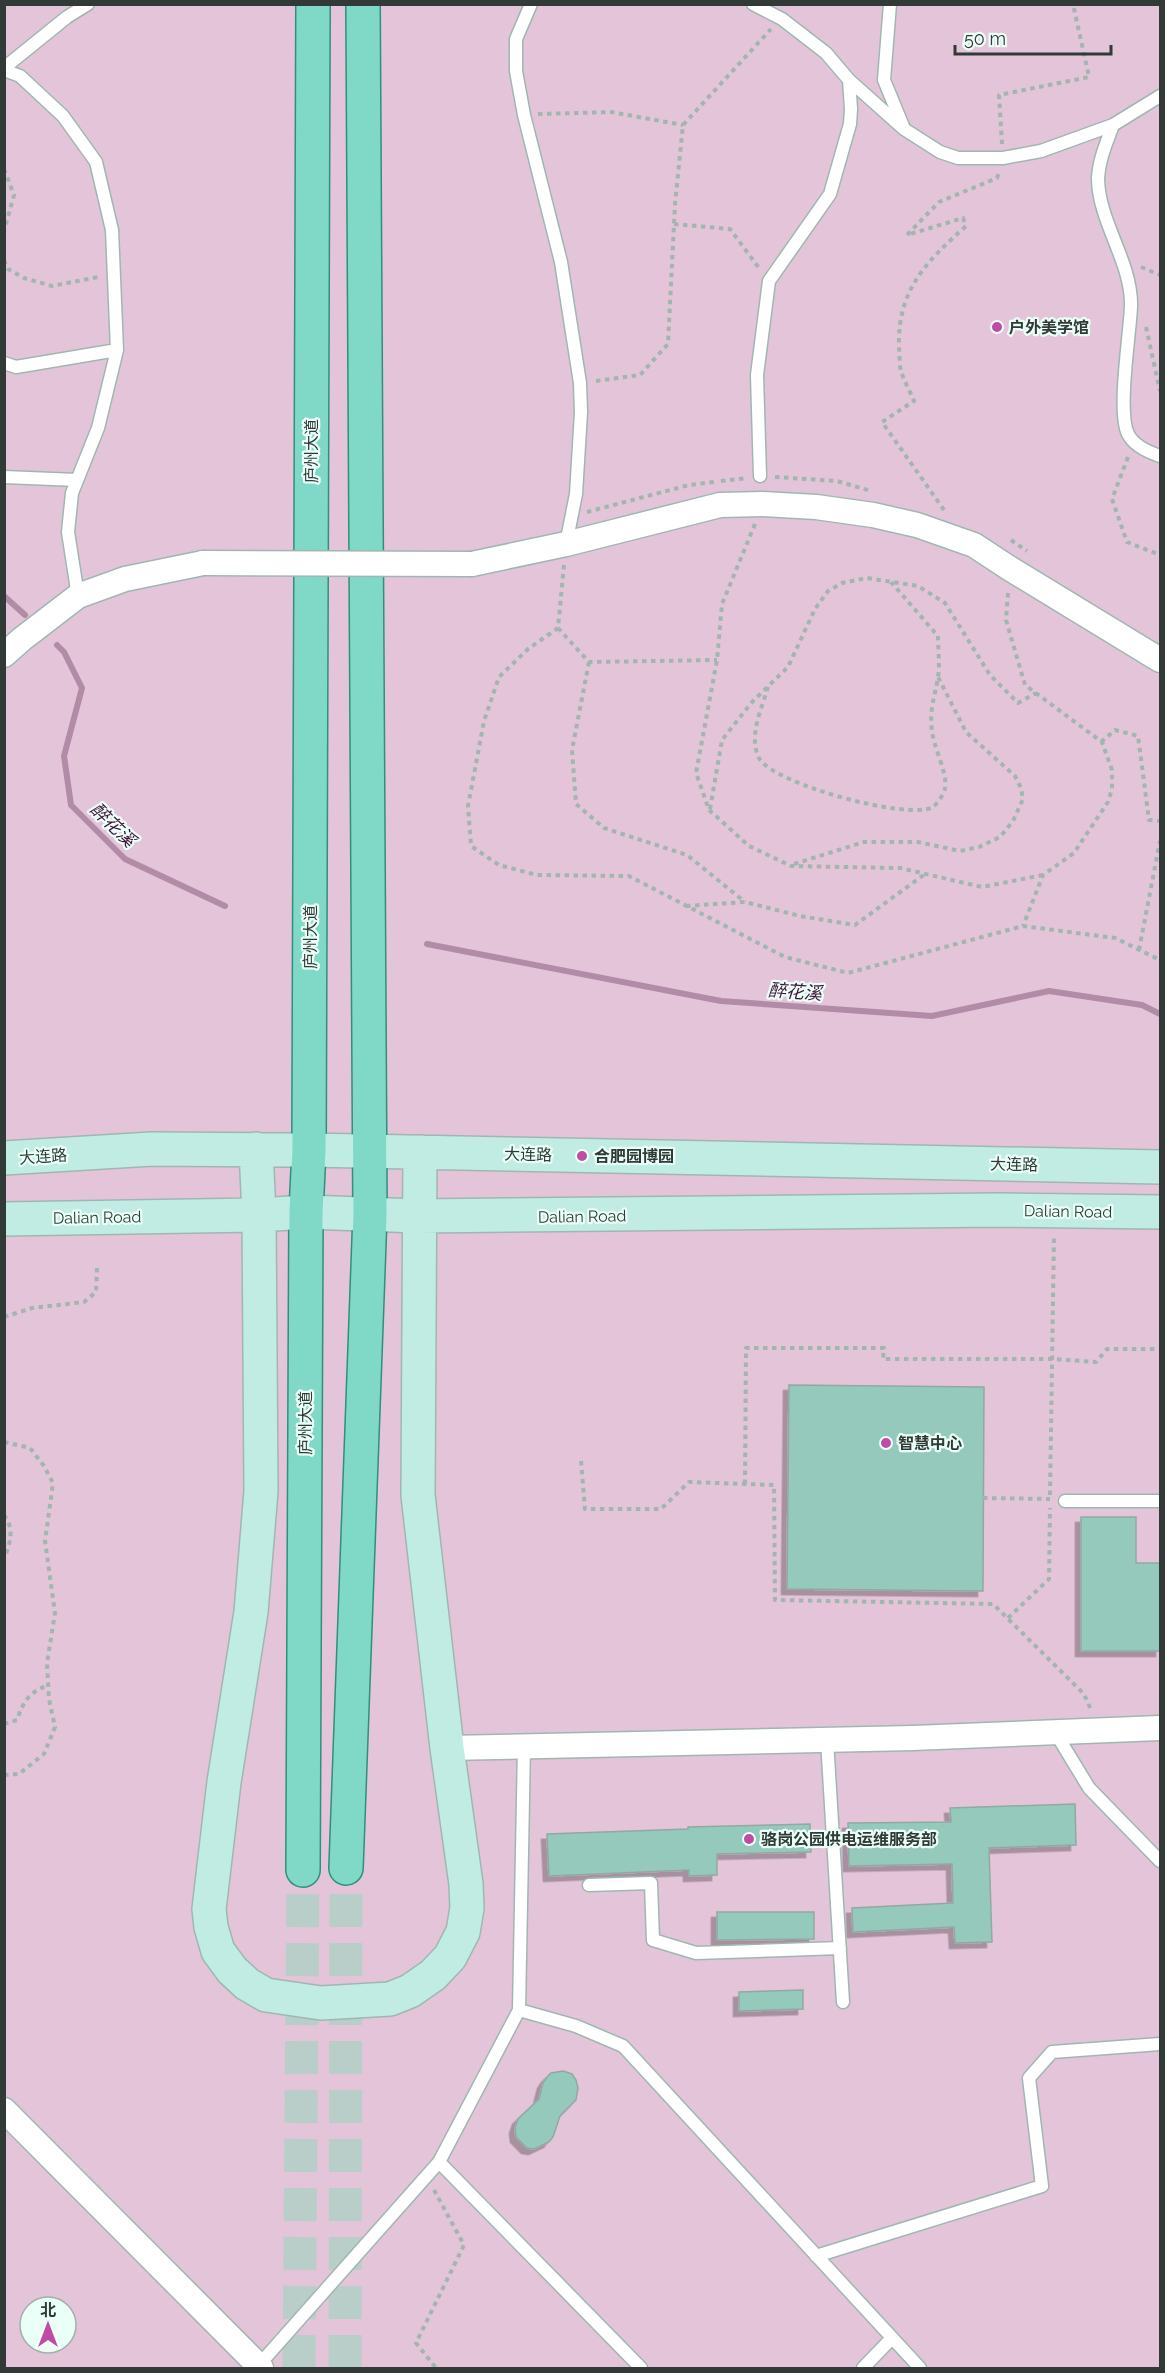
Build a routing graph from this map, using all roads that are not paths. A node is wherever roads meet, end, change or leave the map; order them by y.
1 (88, 4) edge
2 (313, 4) edge
3 (363, 4) edge
4 (531, 4) edge
5 (753, 4) edge
6 (890, 4) edge
7 (4, 69) edge
8 (849, 80) junction
9 (1161, 96) edge
10 (1113, 125) junction
11 (904, 129) junction
12 (117, 350) junction
13 (4, 363) edge
14 (1161, 456) edge
15 (760, 476) dead end
16 (4, 477) edge
17 (77, 480) junction
18 (566, 544) junction
19 (78, 596) junction
20 (4, 655) edge
21 (1161, 660) edge
22 (256, 1149) junction
23 (309, 1150) junction
24 (370, 1152) junction
25 (420, 1152) junction
26 (4, 1158) edge
27 (1161, 1167) edge
28 (306, 1212) junction
29 (1161, 1212) edge
30 (370, 1214) junction
31 (259, 1215) junction
32 (419, 1216) junction
33 (4, 1219) edge
34 (1161, 1501) edge
35 (1065, 1502) dead end
36 (1161, 1728) edge
37 (1055, 1732) junction
38 (827, 1740) junction
39 (524, 1746) junction
40 (447, 1748) junction
41 (1161, 1861) edge
42 (346, 1868) tunnel mouth
43 (303, 1870) tunnel mouth
44 (590, 1886) dead end
45 (840, 1948) junction
46 (843, 2002) dead end
47 (519, 2010) junction
48 (1161, 2044) edge
49 (4, 2110) edge
50 (439, 2162) junction
51 (816, 2256) junction
52 (892, 2338) junction
53 (260, 2367) edge
54 (641, 2368) edge
55 (863, 2368) edge
56 (920, 2368) edge

1 - 7 lane
2 - 23 main road, 庐州大道
3 - 24 main road
4 - 18 lane
5 - 8 lane
6 - 11 lane
7 - 12 lane
8 - 11 lane
8 - 15 lane
9 - 10 lane
10 - 11 lane
10 - 14 lane
12 - 13 lane
12 - 17 lane
16 - 17 lane
17 - 19 lane
18 - 19 street, bridge
18 - 21 street
19 - 20 street
22 - 23 main road, 大连路
22 - 26 main road, 大连路
22 - 31 main road
23 - 24 main road, 大连路
23 - 28 main road, 庐州大道
24 - 25 main road, 大连路
24 - 30 main road
25 - 27 main road, 大连路
25 - 32 main road
28 - 30 main road, Dalian Road
28 - 31 main road, Dalian Road
28 - 43 main road, 庐州大道
29 - 32 main road, Dalian Road
30 - 32 main road, Dalian Road
30 - 42 main road
31 - 33 main road, Dalian Road
31 - 40 main road
32 - 40 main road
34 - 35 lane
36 - 37 street
37 - 38 street
37 - 41 lane
38 - 39 street
38 - 45 lane
39 - 40 street
39 - 47 lane
44 - 45 lane
45 - 46 lane
47 - 50 lane
47 - 51 lane
48 - 51 lane
49 - 53 street
50 - 53 lane
50 - 54 lane
51 - 52 lane
52 - 55 lane
52 - 56 lane

